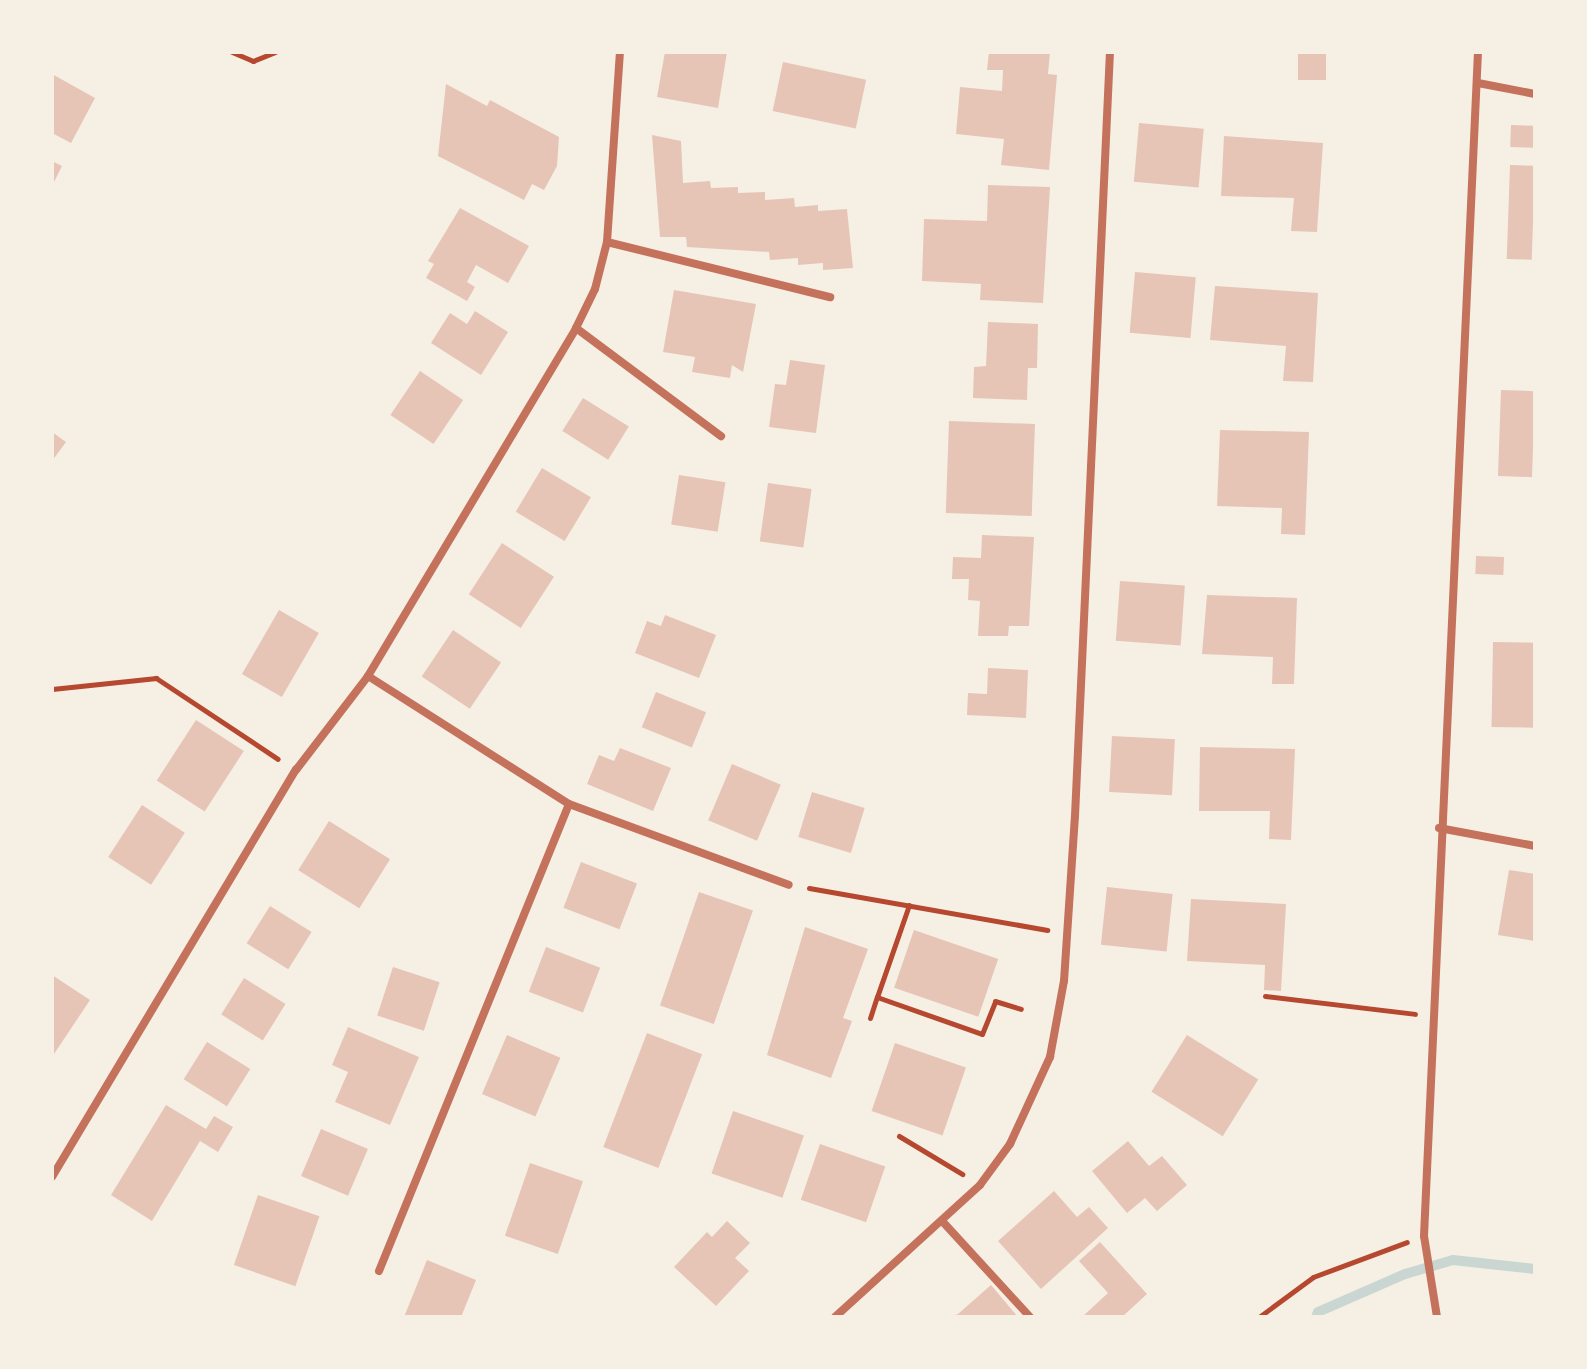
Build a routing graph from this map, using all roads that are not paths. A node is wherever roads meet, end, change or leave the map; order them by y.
1 (620, 52) edge
2 (1110, 52) edge
3 (1478, 52) edge
4 (1478, 83) junction
5 (1535, 94) edge
6 (607, 242) junction
7 (830, 297) dead end
8 (576, 328) junction
9 (721, 436) dead end
10 (368, 676) junction
11 (569, 804) junction
12 (1439, 828) junction
13 (1535, 846) edge
14 (789, 885) road end
15 (52, 1177) edge
16 (943, 1222) junction
17 (379, 1271) dead end
18 (835, 1317) edge
19 (1030, 1317) edge
20 (1437, 1317) edge

1 - 6 street
2 - 16 street
3 - 4 street
4 - 5 street
4 - 12 street
6 - 7 street
6 - 8 street
8 - 9 street
8 - 10 street
10 - 11 street
10 - 15 street
11 - 14 street
11 - 17 street
12 - 13 street
12 - 20 street
16 - 18 street
16 - 19 street

